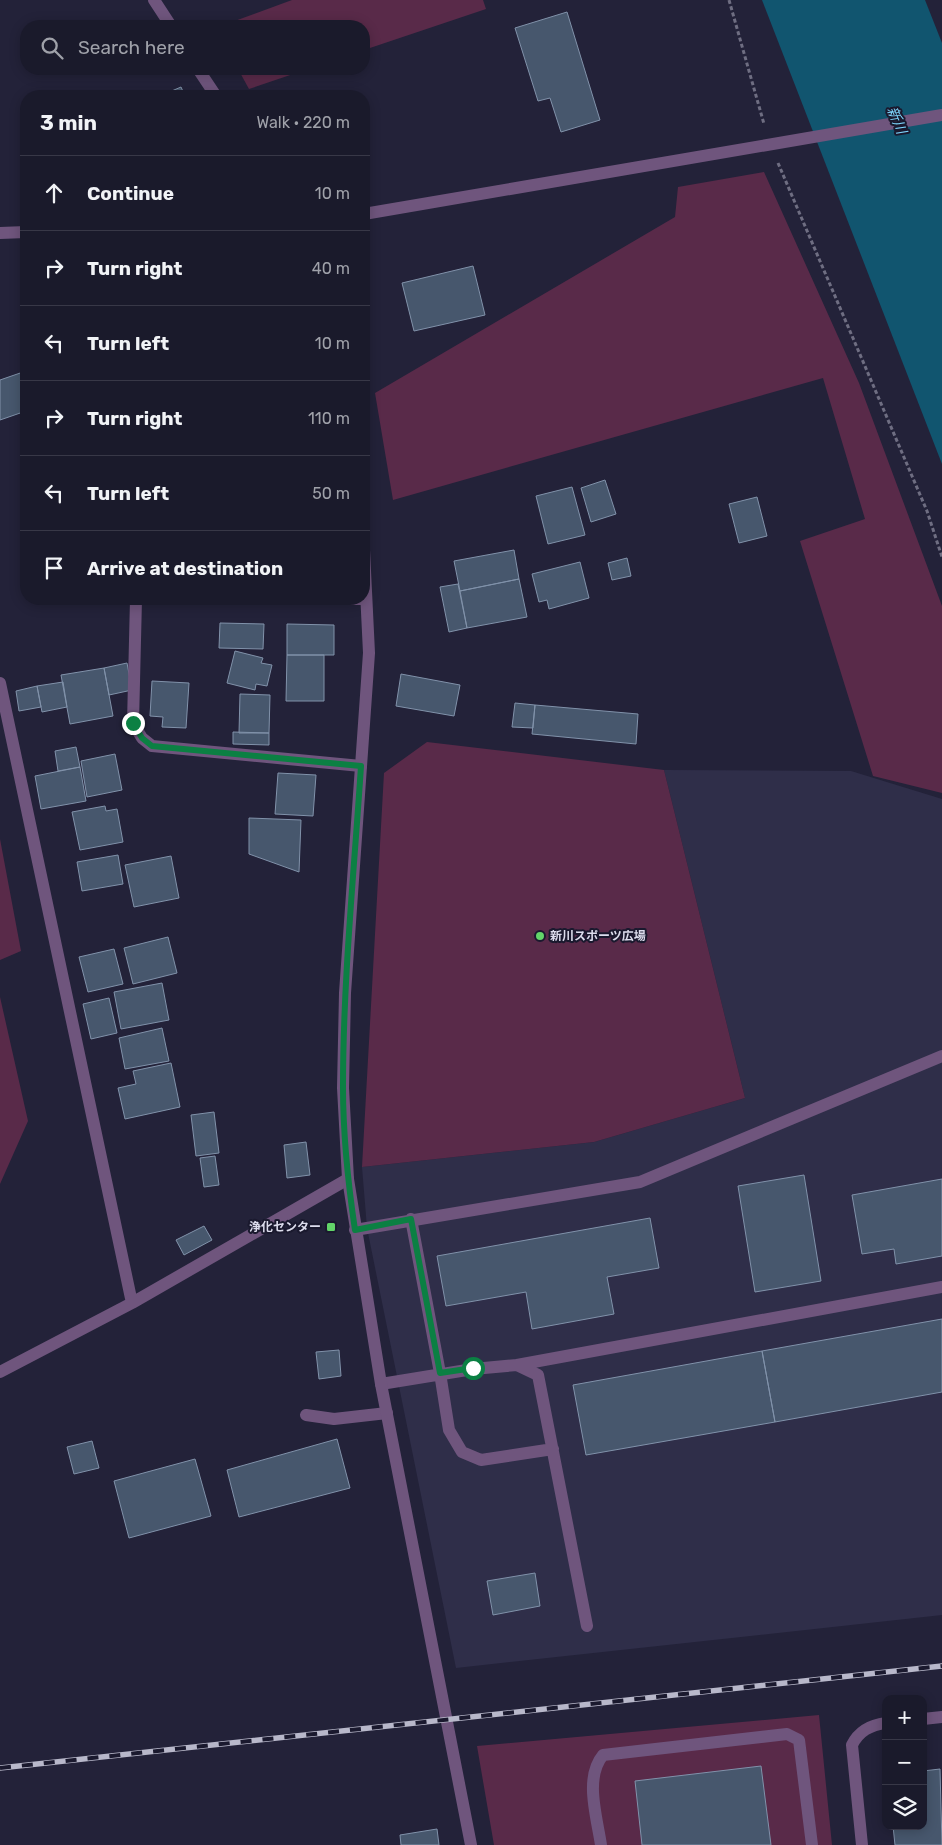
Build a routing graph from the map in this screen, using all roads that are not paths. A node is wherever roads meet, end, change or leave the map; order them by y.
1 (154, 0) edge
2 (167, 20) edge
3 (202, 75) edge
4 (212, 90) edge
5 (942, 115) edge
6 (370, 213) edge
7 (20, 232) edge
8 (0, 233) edge
9 (136, 605) edge
10 (366, 605) edge
11 (0, 683) edge
12 (361, 766) junction
13 (942, 1056) edge
14 (348, 1179) junction
15 (411, 1219) junction
16 (355, 1230) junction
17 (942, 1288) edge
18 (132, 1303) junction
19 (517, 1365) junction
20 (0, 1372) edge
21 (440, 1373) junction
22 (381, 1384) junction
23 (387, 1413) junction
24 (306, 1415) dead end
25 (553, 1449) junction
26 (587, 1626) dead end
27 (942, 1717) edge
28 (927, 1719) edge
29 (882, 1723) edge
30 (471, 1845) edge
31 (601, 1845) edge
32 (812, 1845) edge
33 (862, 1845) edge

1 - 2 street
3 - 4 street
5 - 6 street
7 - 8 street
9 - 12 street
10 - 12 street
11 - 18 street
12 - 14 street
13 - 15 street
14 - 16 street
14 - 18 street
15 - 16 street
15 - 21 street
16 - 22 street
17 - 19 street
18 - 20 street
19 - 21 street
19 - 25 street
21 - 22 street
21 - 25 street
22 - 23 street
23 - 24 street
23 - 30 street
25 - 26 street
27 - 28 street
29 - 33 street
31 - 32 street

